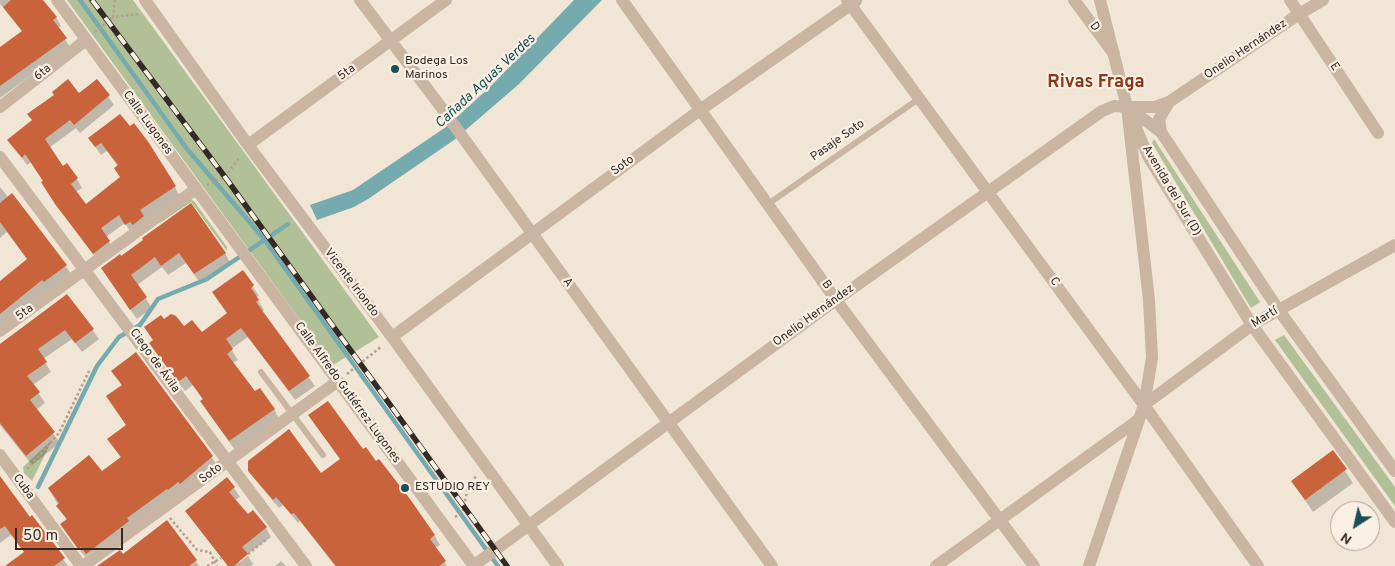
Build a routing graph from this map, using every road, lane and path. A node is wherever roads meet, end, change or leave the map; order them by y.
1 (57, 0) edge
2 (114, 0) edge
3 (145, 0) edge
4 (360, 0) edge
5 (446, 0) edge
6 (622, 0) edge
7 (1074, 0) edge
8 (1100, 0) edge
9 (1290, 0) edge
10 (1323, 0) edge
11 (851, 2) edge
12 (154, 13) junction
13 (1299, 14) junction
14 (113, 17) junction
15 (90, 36) junction
16 (390, 41) junction
17 (1115, 55) junction
18 (920, 98) junction
19 (1169, 102) junction
20 (0, 107) edge
21 (1127, 107) junction
22 (700, 110) junction
23 (1160, 132) junction
24 (1378, 133) dead end
25 (248, 146) junction
26 (1148, 156) junction
27 (0, 157) edge
28 (1134, 164) junction
29 (202, 187) junction
30 (988, 192) junction
31 (768, 204) junction
32 (531, 233) junction
33 (1395, 245) edge
34 (238, 246) joint
35 (85, 269) junction
36 (836, 300) junction
37 (1278, 309) junction
38 (1252, 325) junction
39 (0, 331) edge
40 (392, 337) junction
41 (89, 371) dead end
42 (261, 372) dead end
43 (351, 372) dead end
44 (338, 381) junction
45 (1144, 405) junction
46 (292, 414) junction
47 (1138, 420) junction
48 (668, 422) junction
49 (323, 455) dead end
50 (0, 456) edge
51 (228, 461) junction
52 (485, 464) junction
53 (1395, 471) edge
54 (18, 480) junction
55 (162, 508) junction
56 (456, 516) dead end
57 (999, 520) junction
58 (1395, 522) edge
59 (530, 526) junction
60 (278, 529) junction
61 (248, 554) dead end
62 (221, 558) dead end
63 (216, 561) junction
64 (475, 565) edge
65 (82, 566) edge
66 (207, 566) edge
67 (217, 566) edge
68 (306, 566) edge
69 (558, 566) edge
70 (772, 566) edge
71 (936, 566) edge
72 (1034, 566) edge
73 (1089, 566) edge
74 (1258, 566) edge

1 - 15 street, Calle Lugones
2 - 14 path
3 - 12 street, Vicente Iriondo
4 - 16 street, A
5 - 16 street, 5ta
6 - 22 street, B
7 - 17 street, D
8 - 17 street
9 - 13 street, E
10 - 13 street, Onelio Hernández
11 - 18 street, C
11 - 22 street, Soto
12 - 14 path
12 - 25 street, Vicente Iriondo
13 - 19 street, Onelio Hernández
13 - 24 street, E
14 - 15 path
15 - 20 street, 6ta
15 - 29 street, Calle Lugones
16 - 25 street, 5ta
16 - 32 street, A
17 - 21 street
18 - 30 street, C
18 - 31 lane, Pasaje Soto
19 - 21 street, Onelio Hernández
19 - 23 street
21 - 23 street, Avenida del Sur (D)
21 - 26 street, Avenida del Sur (D)
21 - 28 street
21 - 30 street, Onelio Hernández
22 - 31 street, B
22 - 32 street, Soto
23 - 37 street, Avenida del Sur (D)
25 - 29 path
25 - 40 street, Vicente Iriondo
26 - 28 street
26 - 38 street, Avenida del Sur (D)
27 - 35 street, Ciego de Ávila
28 - 45 street
29 - 34 street, Calle Lugones
29 - 35 street, 5ta
30 - 36 street, Onelio Hernández
30 - 45 street, C
31 - 36 street, B
32 - 40 street, Soto
32 - 48 street, A
33 - 37 street, Martí
34 - 44 street, Calle Alfredo Gutiérrez Lugones
35 - 39 street, 5ta
35 - 51 street, Ciego de Ávila
36 - 48 street, Onelio Hernández
36 - 57 street, B
37 - 38 street, Martí
37 - 53 street, Avenida del Sur (D)
38 - 45 street, Martí
38 - 58 street, Avenida del Sur (D)
40 - 43 path
40 - 52 street, Vicente Iriondo
41 - 54 path
42 - 46 lane
44 - 46 street, Soto
44 - 64 street, Calle Alfredo Gutiérrez Lugones
45 - 47 street
45 - 74 street, C
46 - 49 lane
46 - 51 street, Soto
47 - 57 street
47 - 73 street
48 - 59 street, Onelio Hernández
48 - 70 street, A
50 - 54 street, Cuba
51 - 55 street, Soto
51 - 60 street, Ciego de Ávila
52 - 56 path
52 - 59 street, Vicente Iriondo
54 - 65 street, Cuba
55 - 63 path
55 - 65 street, Soto
57 - 71 street
57 - 72 street, B
59 - 64 street, Onelio Hernández
59 - 69 street, Vicente Iriondo
60 - 61 path
60 - 68 street, Ciego de Ávila
62 - 63 path
63 - 66 path
63 - 67 path

